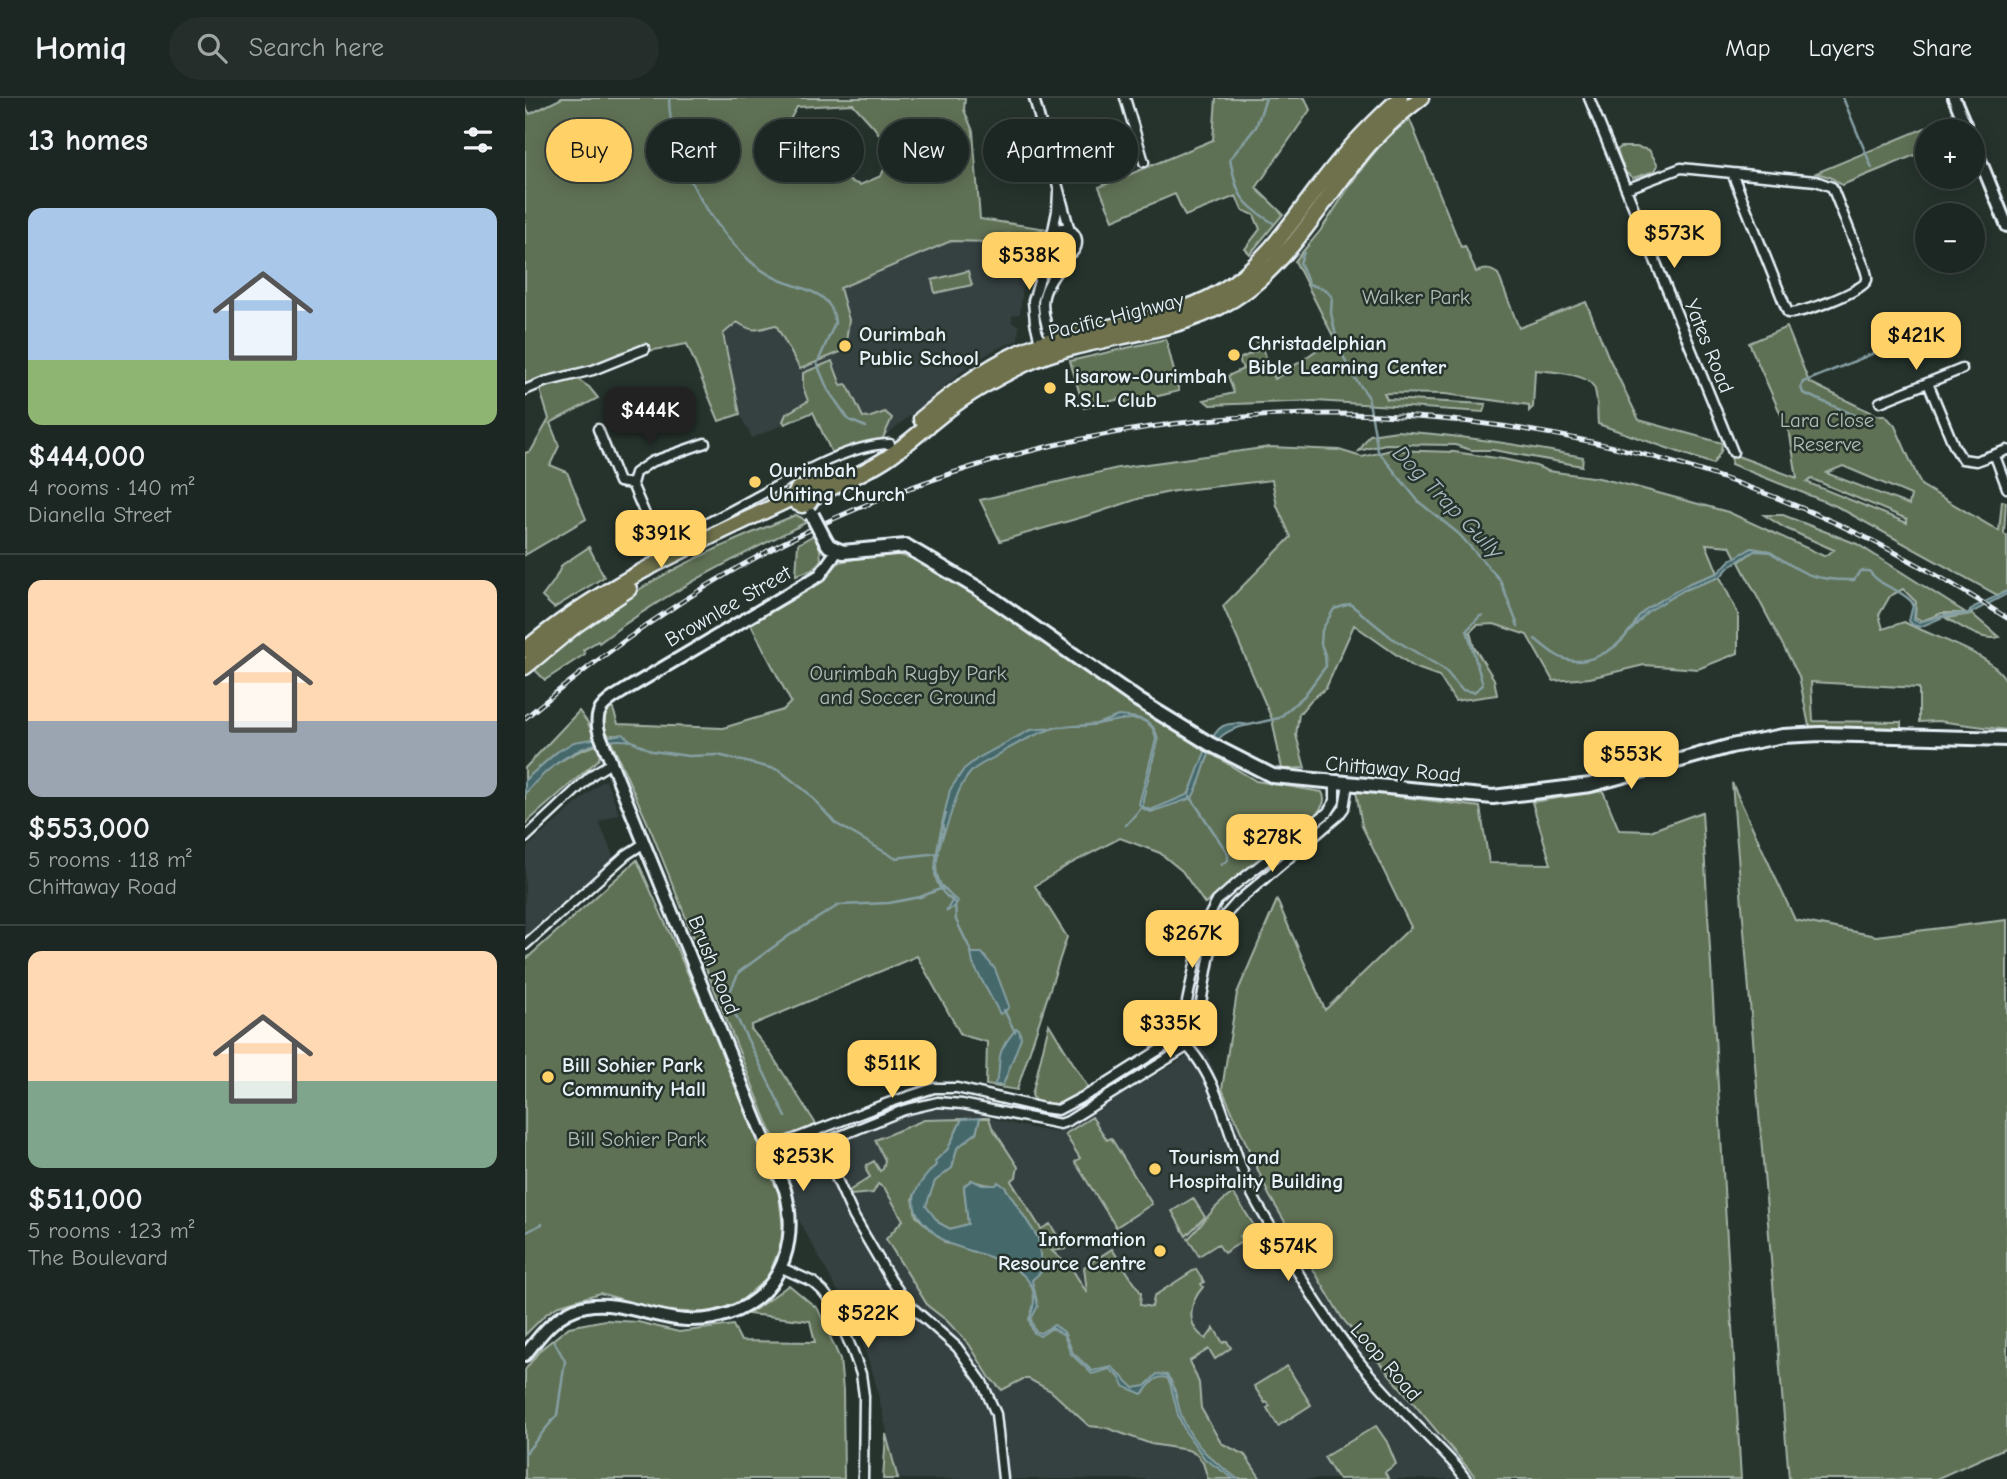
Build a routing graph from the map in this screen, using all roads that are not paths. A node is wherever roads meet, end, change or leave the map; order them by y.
1 (1034, 98) edge
2 (1125, 98) edge
3 (1399, 98) edge
4 (1421, 98) edge
5 (1589, 98) edge
6 (1954, 98) edge
7 (1040, 119) edge
8 (1963, 119) edge
9 (1144, 162) dead end
10 (1985, 172) edge
11 (1732, 173) junction
12 (1059, 182) joint
13 (1626, 189) junction
14 (2007, 226) edge
15 (1070, 231) junction
16 (1051, 236) junction
17 (1050, 246) junction
18 (1069, 255) junction
19 (645, 349) dead end
20 (1047, 349) junction
21 (1962, 369) dead end
22 (1929, 383) junction
23 (525, 390) edge
24 (1880, 402) dead end
25 (598, 429) dead end
26 (705, 443) dead end
27 (890, 444) junction
28 (2007, 450) edge
29 (1733, 452) dead end
30 (1995, 456) junction
31 (632, 484) junction
32 (2007, 488) edge
33 (805, 501) junction
34 (659, 547) junction
35 (837, 551) junction
36 (680, 552) junction
37 (638, 573) junction
38 (525, 650) edge
39 (525, 667) edge
40 (597, 714) joint
41 (2007, 739) edge
42 (611, 763) junction
43 (1341, 783) junction
44 (525, 838) edge
45 (643, 844) junction
46 (525, 945) edge
47 (1177, 1037) junction
48 (1188, 1046) junction
49 (753, 1110) junction
50 (815, 1130) junction
51 (781, 1144) junction
52 (821, 1144) junction
53 (773, 1159) junction
54 (782, 1268) junction
55 (525, 1355) edge
56 (863, 1479) edge
57 (1003, 1479) edge
58 (1466, 1479) edge

1 - 7 street
2 - 9 street
3 - 20 main road, Pacific Highway
4 - 20 main road, Pacific Highway
5 - 13 street, Yates Road
6 - 8 street
10 - 14 street
11 - 11 street
11 - 13 street
12 - 15 street
12 - 16 street
13 - 29 street, Yates Road
15 - 16 street
15 - 18 street
16 - 17 street
17 - 18 street
17 - 20 street
18 - 20 street
19 - 23 street
20 - 27 main road, Pacific Highway
20 - 33 main road, Pacific Highway
21 - 22 street
22 - 24 street
22 - 30 street
25 - 31 street
26 - 31 street
27 - 33 main road, Pacific Highway
27 - 34 street
28 - 30 street
30 - 32 street
31 - 34 street
33 - 35 main road, bridge
33 - 36 main road, Pacific Highway
33 - 39 main road, Pacific Highway
34 - 36 street
34 - 37 street
35 - 40 street, Brownlee Street
35 - 43 main road, Chittaway Road
36 - 37 main road, Pacific Highway
37 - 38 main road, Pacific Highway
40 - 42 street, Brush Road
41 - 43 main road, Chittaway Road
42 - 44 street
42 - 45 street, Brush Road
43 - 47 street
43 - 48 street
45 - 46 street
45 - 49 street, Brush Road
47 - 48 street, Loop Road
47 - 50 street
48 - 52 street
48 - 58 street, Loop Road
49 - 51 street
49 - 53 street, Brush Road
50 - 51 street
50 - 52 street
51 - 53 street
52 - 53 street
52 - 57 street
53 - 54 street, Brush Road
54 - 55 street
54 - 56 street

